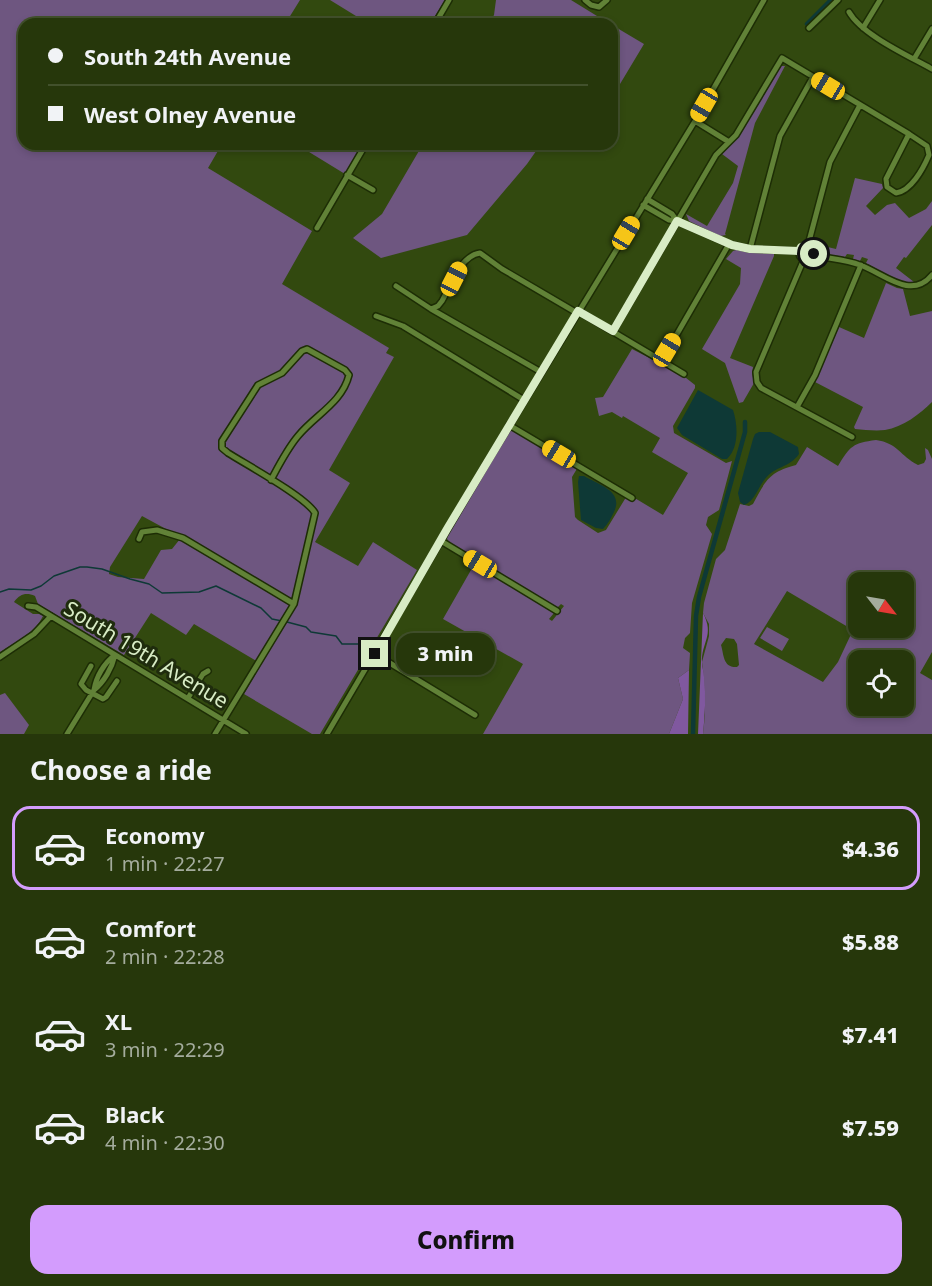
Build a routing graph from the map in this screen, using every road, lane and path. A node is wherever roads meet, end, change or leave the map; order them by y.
1 (449, 0) edge
2 (585, 0) edge
3 (607, 0) edge
4 (764, 0) edge
5 (838, 0) edge
6 (880, 0) edge
7 (849, 12) dead end
8 (438, 18) edge
9 (809, 28) dead end
10 (863, 28) junction
11 (932, 29) edge
12 (914, 59) junction
13 (932, 69) edge
14 (813, 76) junction
15 (860, 105) junction
16 (695, 121) junction
17 (909, 134) junction
18 (729, 142) junction
19 (362, 150) edge
20 (347, 175) junction
21 (373, 190) dead end
22 (647, 199) junction
23 (643, 205) junction
24 (663, 213) junction
25 (677, 221) junction
26 (317, 228) dead end
27 (729, 244) junction
28 (808, 245) junction
29 (750, 249) junction
30 (799, 251) junction
31 (813, 255) junction
32 (804, 259) junction
33 (861, 265) junction
34 (932, 275) edge
35 (396, 286) dead end
36 (432, 309) junction
37 (577, 312) junction
38 (376, 315) dead end
39 (613, 331) junction
40 (662, 360) junction
41 (541, 372) junction
42 (684, 374) dead end
43 (524, 400) junction
44 (797, 407) junction
45 (509, 424) junction
46 (852, 437) dead end
47 (271, 480) junction
48 (632, 498) dead end
49 (139, 539) dead end
50 (441, 541) junction
51 (294, 604) junction
52 (28, 606) dead end
53 (557, 611) dead end
54 (51, 616) junction
55 (375, 654) junction
56 (115, 655) junction
57 (0, 657) edge
58 (91, 666) dead end
59 (208, 671) dead end
60 (117, 681) dead end
61 (93, 692) junction
62 (188, 698) junction
63 (475, 715) dead end
64 (223, 720) junction
65 (67, 734) edge
66 (215, 734) edge
67 (246, 734) edge
68 (327, 734) edge

1 - 8 street
2 - 3 street
4 - 16 street
5 - 9 street
6 - 10 street
7 - 10 street
10 - 12 street
11 - 12 street
12 - 13 street
14 - 15 street
14 - 18 street
14 - 29 street
15 - 17 street
15 - 28 street
16 - 18 street
16 - 22 street
17 - 17 street
18 - 25 street
19 - 20 street
20 - 21 street
20 - 26 street
22 - 23 street
22 - 24 street
23 - 24 street
23 - 37 street
24 - 25 street
25 - 27 street
25 - 39 street
27 - 29 street
27 - 40 street
28 - 30 street
28 - 31 street
29 - 30 street
30 - 32 street
31 - 32 street
31 - 33 street
32 - 44 street
33 - 34 street
33 - 44 street
35 - 36 street
36 - 37 street
36 - 41 street
37 - 39 street
37 - 41 street
38 - 43 street
39 - 40 street
40 - 42 street
41 - 43 street
43 - 45 street
44 - 46 street
45 - 48 street
45 - 50 street
47 - 47 street
47 - 51 street
49 - 51 street
50 - 53 street
50 - 55 street
51 - 64 street
52 - 54 street, South 19th Avenue
54 - 56 street, South 19th Avenue
54 - 57 street
55 - 63 street
55 - 68 street
56 - 61 street
56 - 62 street, South 19th Avenue
58 - 61 street
59 - 62 street
60 - 61 street
61 - 65 street
62 - 64 street, South 19th Avenue
64 - 66 street
64 - 67 street, South 19th Avenue

